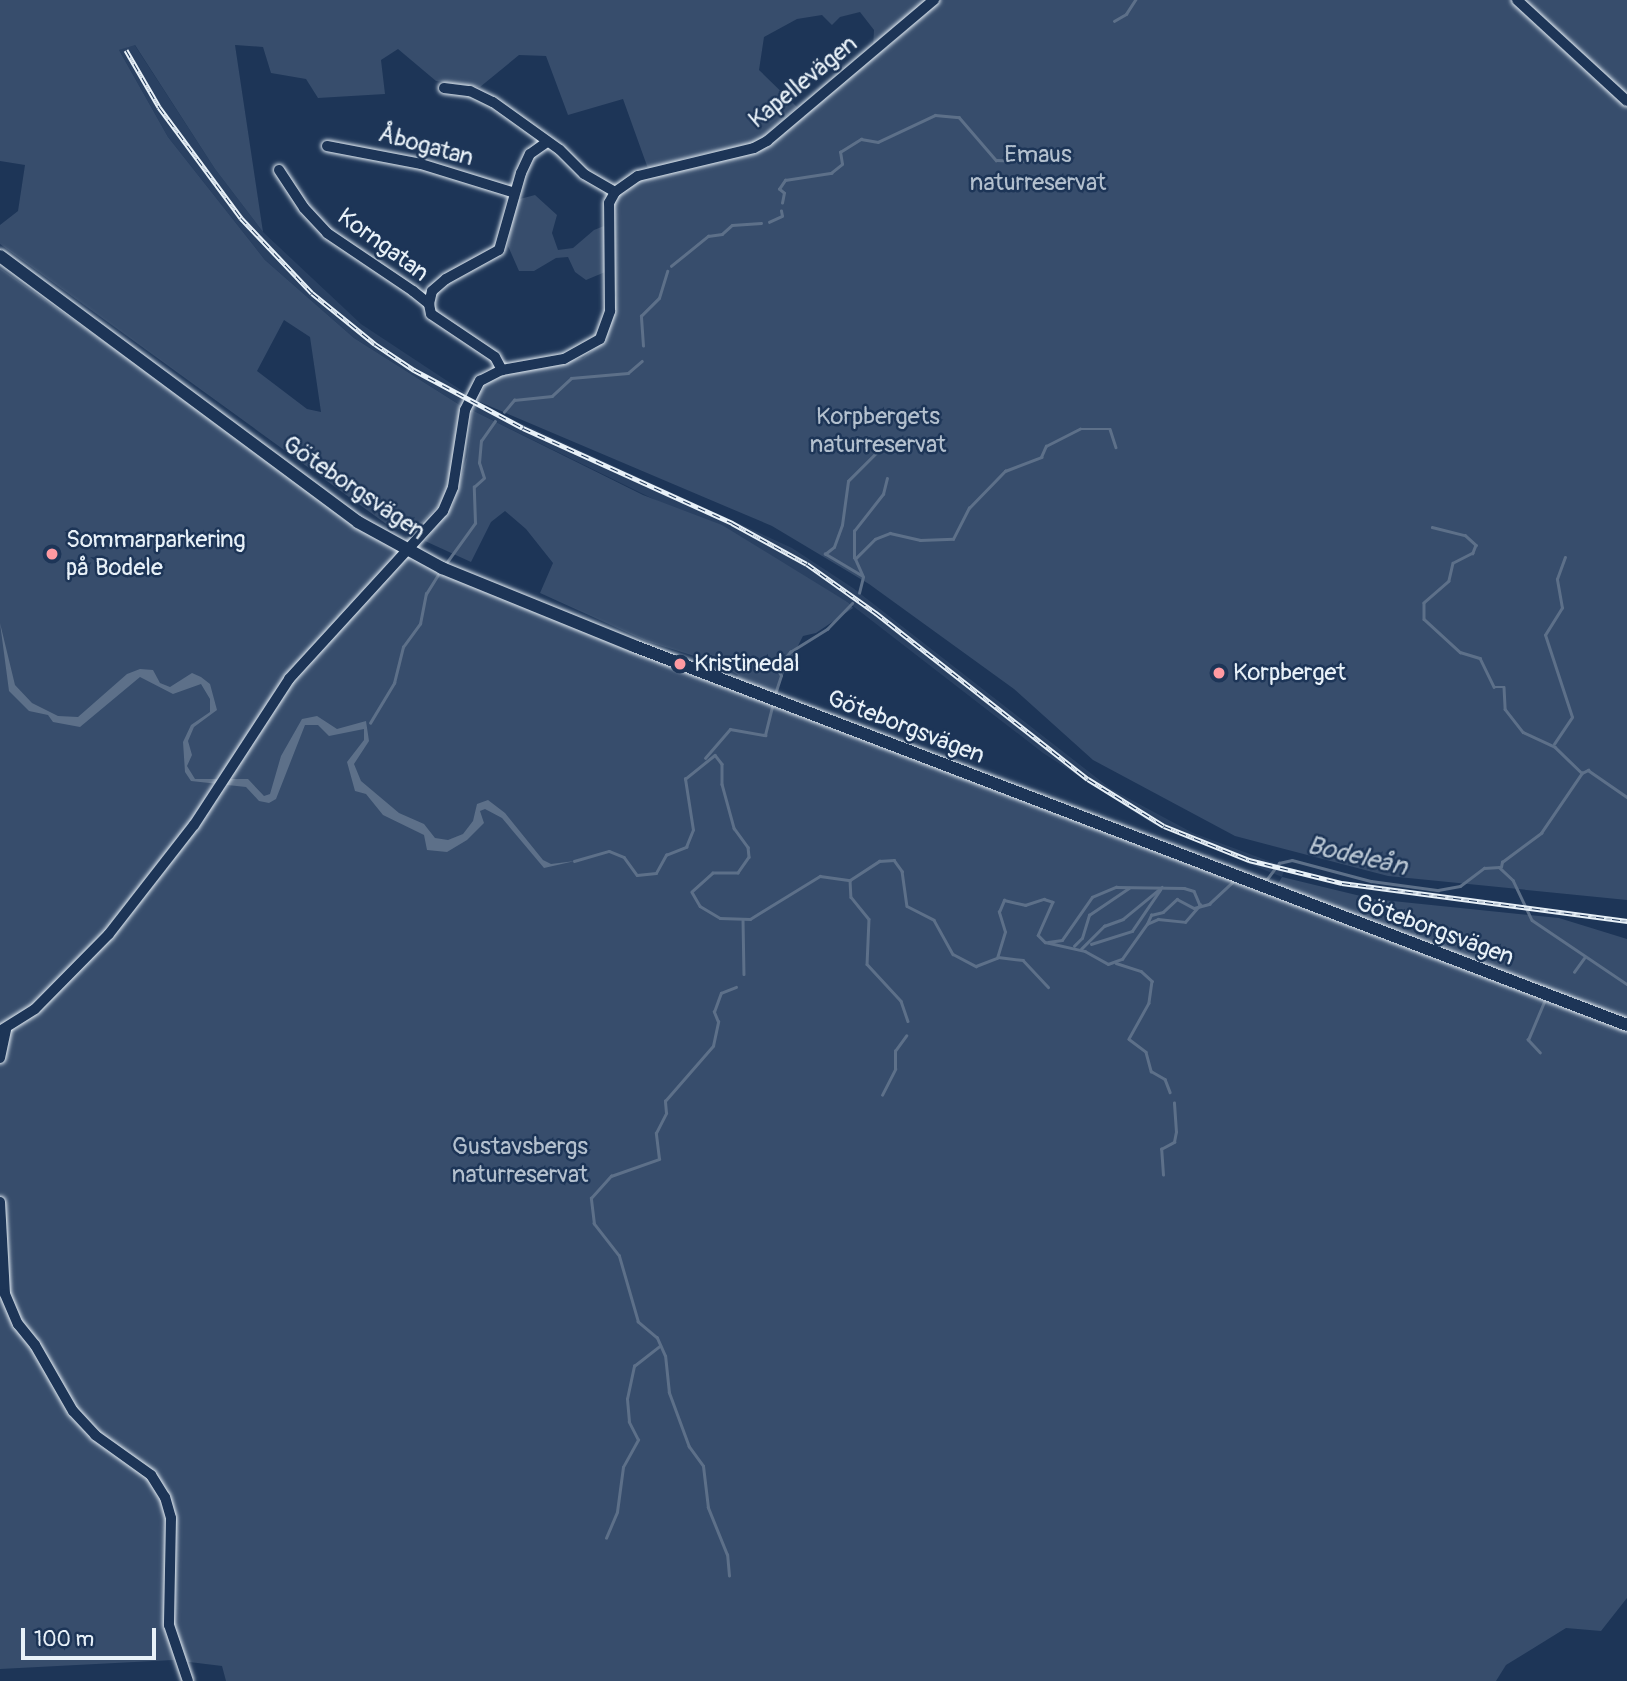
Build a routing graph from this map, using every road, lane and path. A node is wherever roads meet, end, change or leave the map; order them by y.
1 (934, 0) edge
2 (1517, 0) edge
3 (444, 88) dead end
4 (1627, 101) edge
5 (547, 142) junction
6 (327, 146) dead end
7 (279, 170) dead end
8 (512, 192) junction
9 (615, 192) junction
10 (0, 256) edge
11 (429, 304) junction
12 (502, 370) junction
13 (407, 551) junction
14 (1627, 1025) edge
15 (3, 1030) edge
16 (0, 1058) edge
17 (0, 1202) edge
18 (188, 1681) edge

1 - 9 street, Kapellevägen
2 - 4 street
3 - 5 street
5 - 8 street
5 - 9 street
6 - 8 street, Åbogatan
7 - 11 street, Korngatan
8 - 11 street
9 - 12 street
10 - 13 street, Göteborgsvägen
11 - 12 street, Korngatan
12 - 13 street
13 - 14 street, Göteborgsvägen
13 - 15 street
15 - 16 street
17 - 18 street

